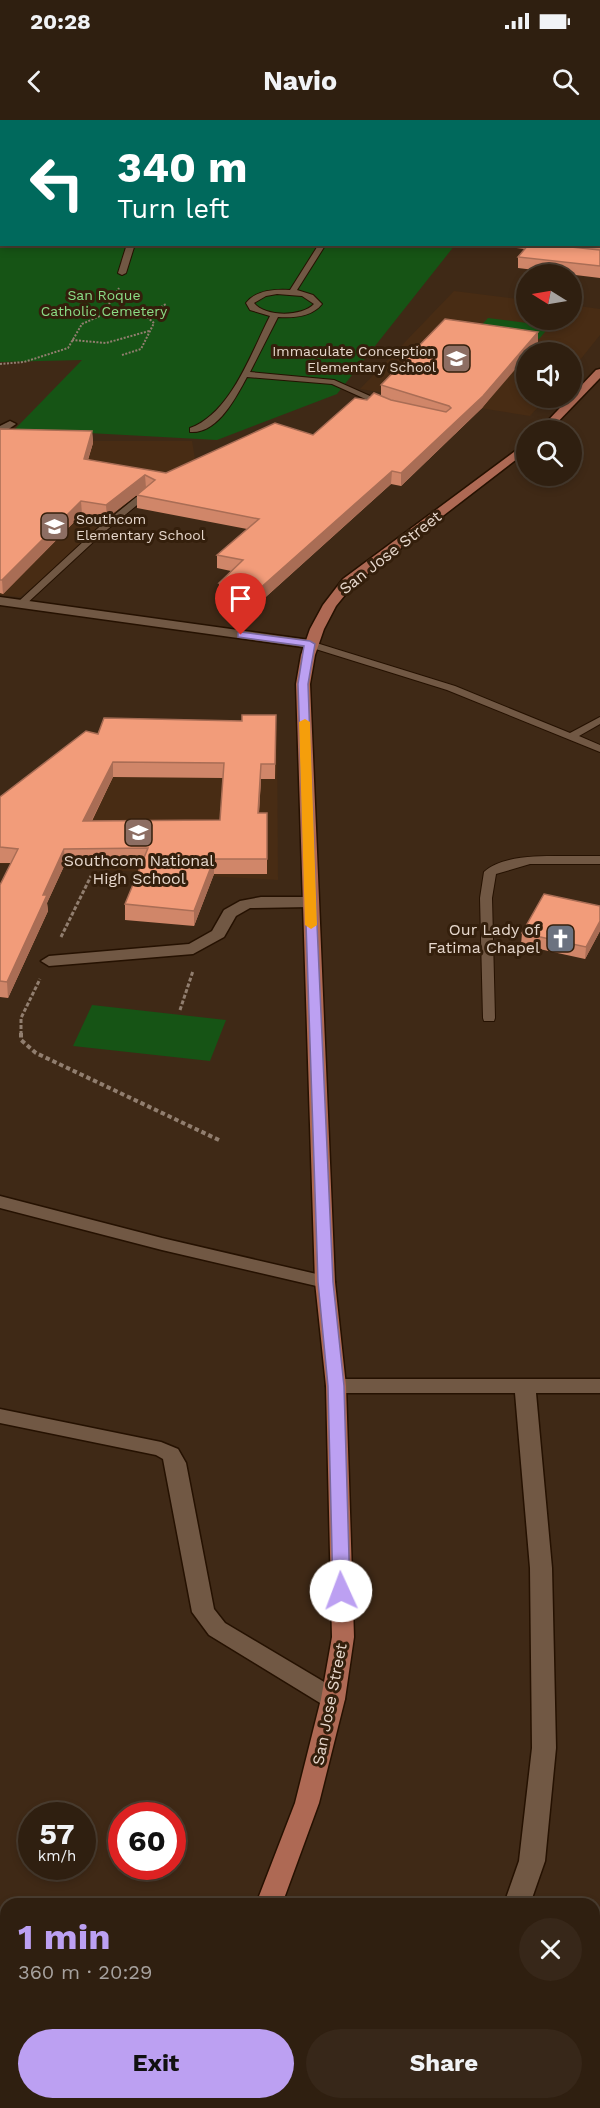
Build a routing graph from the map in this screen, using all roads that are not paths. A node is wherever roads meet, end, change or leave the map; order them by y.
1 (129, 246) edge
2 (322, 246) edge
3 (122, 273) road end
4 (292, 292) junction
5 (275, 315) junction
6 (600, 372) edge
7 (244, 374) junction
8 (394, 408) edge
9 (554, 420) edge
10 (193, 430) dead end
11 (516, 455) edge
12 (148, 492) edge
13 (0, 601) edge
14 (21, 604) junction
15 (310, 644) junction
16 (600, 720) edge
17 (570, 737) junction
18 (600, 749) edge
19 (600, 860) edge
20 (310, 902) junction
21 (49, 961) road end
22 (489, 1018) dead end
23 (0, 1202) edge
24 (325, 1282) junction
25 (336, 1386) junction
26 (525, 1386) junction
27 (600, 1386) edge
28 (0, 1416) edge
29 (333, 1699) junction
30 (271, 1898) edge
31 (519, 1898) edge

1 - 3 lane
2 - 4 lane
4 - 5 lane
4 - 5 lane
5 - 7 lane
6 - 9 main road
7 - 8 lane
7 - 10 lane
11 - 15 main road, San Jose Street
12 - 14 lane
13 - 14 street
14 - 15 street
15 - 17 lane
15 - 20 main road, San Jose Street
16 - 17 lane
17 - 18 lane
19 - 22 lane
20 - 21 street
20 - 24 main road, San Jose Street
23 - 24 street
24 - 25 main road, San Jose Street
25 - 26 street
25 - 29 main road, San Jose Street
26 - 27 street
26 - 31 street
28 - 29 street
29 - 30 main road, San Jose Street

